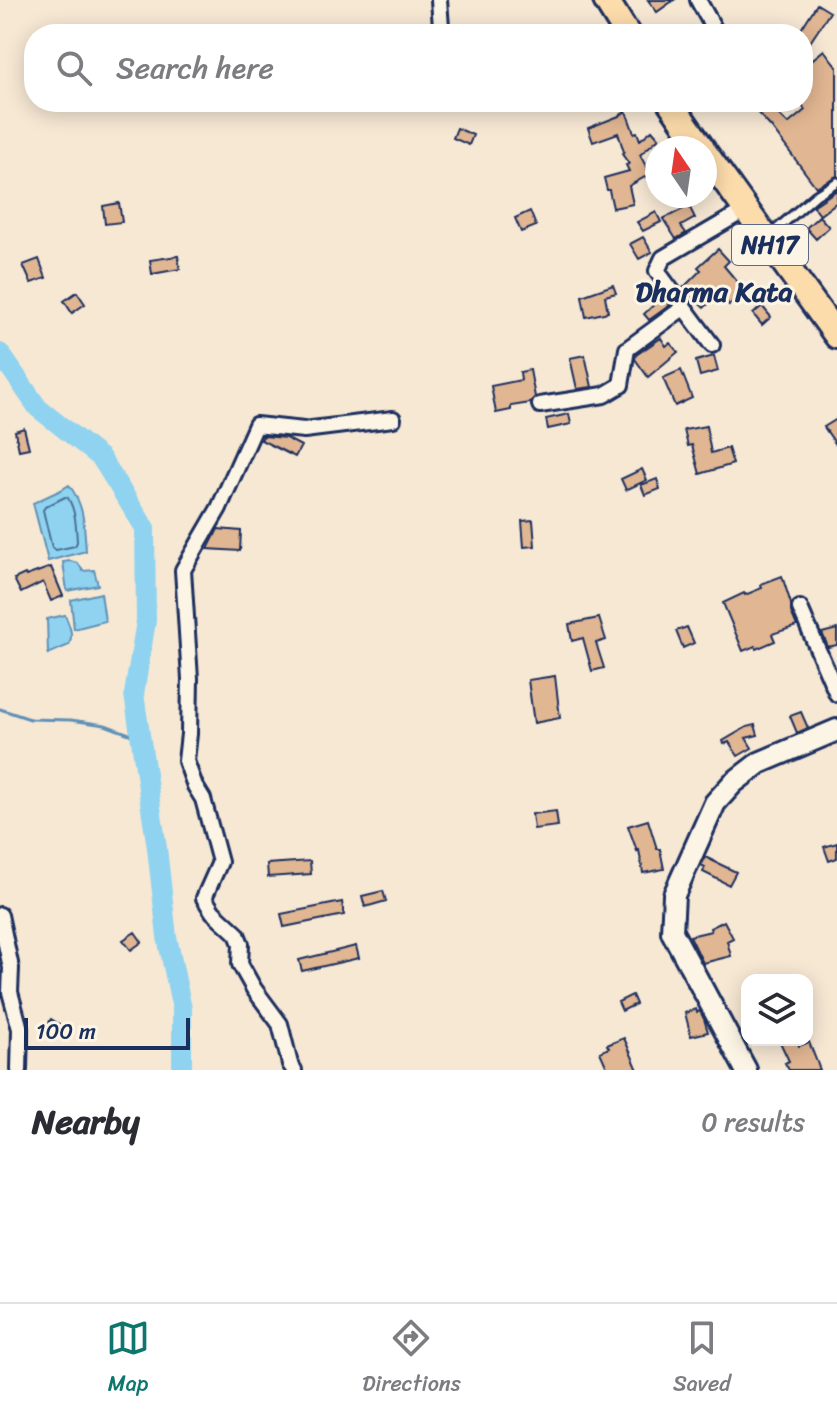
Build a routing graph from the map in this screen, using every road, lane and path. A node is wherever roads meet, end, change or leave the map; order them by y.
1 (439, 0) edge
2 (606, 0) edge
3 (698, 0) edge
4 (441, 24) edge
5 (621, 24) edge
6 (711, 24) edge
7 (677, 112) edge
8 (693, 136) edge
9 (717, 170) edge
10 (837, 182) edge
11 (745, 210) junction
12 (766, 239) junction
13 (683, 308) junction
14 (837, 336) edge
15 (712, 345) dead end
16 (540, 405) dead end
17 (393, 419) dead end
18 (800, 608) dead end
19 (837, 694) edge
20 (837, 730) edge
21 (0, 915) edge
22 (19, 1070) edge
23 (294, 1070) edge
24 (746, 1070) edge

1 - 4 street
2 - 5 highway
3 - 6 street
7 - 8 highway, NH17
9 - 11 highway, NH17
10 - 12 lane
11 - 12 highway, NH17
11 - 13 street
12 - 14 highway, NH17
13 - 15 street
13 - 16 street
17 - 23 street
18 - 19 street
20 - 24 main road
21 - 22 street

